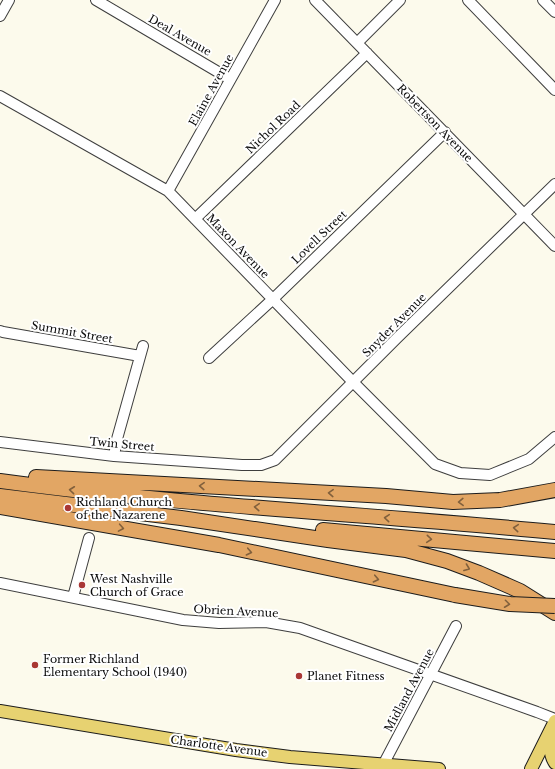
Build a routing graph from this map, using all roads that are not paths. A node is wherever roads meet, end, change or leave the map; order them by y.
1 (9, 0) edge
2 (96, 0) edge
3 (275, 0) edge
4 (315, 0) edge
5 (400, 0) edge
6 (468, 0) edge
7 (543, 0) edge
8 (555, 12) edge
9 (0, 16) edge
10 (357, 43) junction
11 (367, 53) junction
12 (230, 79) junction
13 (555, 90) edge
14 (0, 96) edge
15 (445, 132) junction
16 (555, 184) edge
17 (168, 191) junction
18 (524, 215) junction
19 (195, 219) junction
20 (555, 246) edge
21 (273, 299) junction
22 (0, 331) edge
23 (209, 358) dead end
24 (353, 382) junction
25 (555, 437) edge
26 (0, 442) edge
27 (114, 456) junction
28 (242, 465) joint
29 (0, 476) edge
30 (0, 481) edge
31 (555, 483) edge
32 (555, 490) edge
33 (0, 496) edge
34 (500, 500) junction
35 (0, 507) edge
36 (181, 518) junction
37 (555, 532) edge
38 (89, 538) dead end
39 (555, 551) edge
40 (0, 583) edge
41 (73, 597) junction
42 (555, 606) edge
43 (555, 613) edge
44 (456, 626) dead end
45 (431, 674) junction
46 (0, 711) edge
47 (554, 723) edge
48 (555, 763) edge
49 (334, 765) edge
50 (383, 765) junction
51 (439, 769) edge
52 (531, 769) edge

1 - 9 street
2 - 12 street, Deal Avenue
3 - 12 street, Elaine Avenue
4 - 10 street, Robertson Avenue
5 - 10 street
6 - 13 street
7 - 8 street
10 - 11 street, Robertson Avenue
11 - 15 street, Robertson Avenue
11 - 19 street, Nichol Road
12 - 17 street, Elaine Avenue
14 - 17 street, Maxon Avenue
15 - 18 street, Robertson Avenue
15 - 21 street, Lovell Street
16 - 18 street, Snyder Avenue
17 - 19 street, Maxon Avenue
18 - 20 street, Robertson Avenue
18 - 24 street, Snyder Avenue
19 - 21 street, Maxon Avenue
21 - 23 street, Lovell Street
21 - 24 street, Maxon Avenue
22 - 27 street, Summit Street
24 - 25 street, Maxon Avenue
24 - 28 street, Snyder Avenue
26 - 27 street, Twin Street
27 - 28 street, Twin Street
34 -> 29 highway
37 -> 30 highway
31 - 34 highway
32 - 34 highway
33 - 36 highway
35 -> 42 highway, bridge
36 -> 39 highway
36 -> 43 highway
38 - 41 street
40 - 41 street, Obrien Avenue
41 - 45 street, Obrien Avenue
44 - 45 street, Midland Avenue
45 - 47 street, Obrien Avenue
45 - 50 street, Midland Avenue
46 - 49 main road, Charlotte Avenue
47 - 48 main road
47 - 52 main road
49 - 50 main road, Charlotte Avenue
50 - 51 main road, Charlotte Avenue

